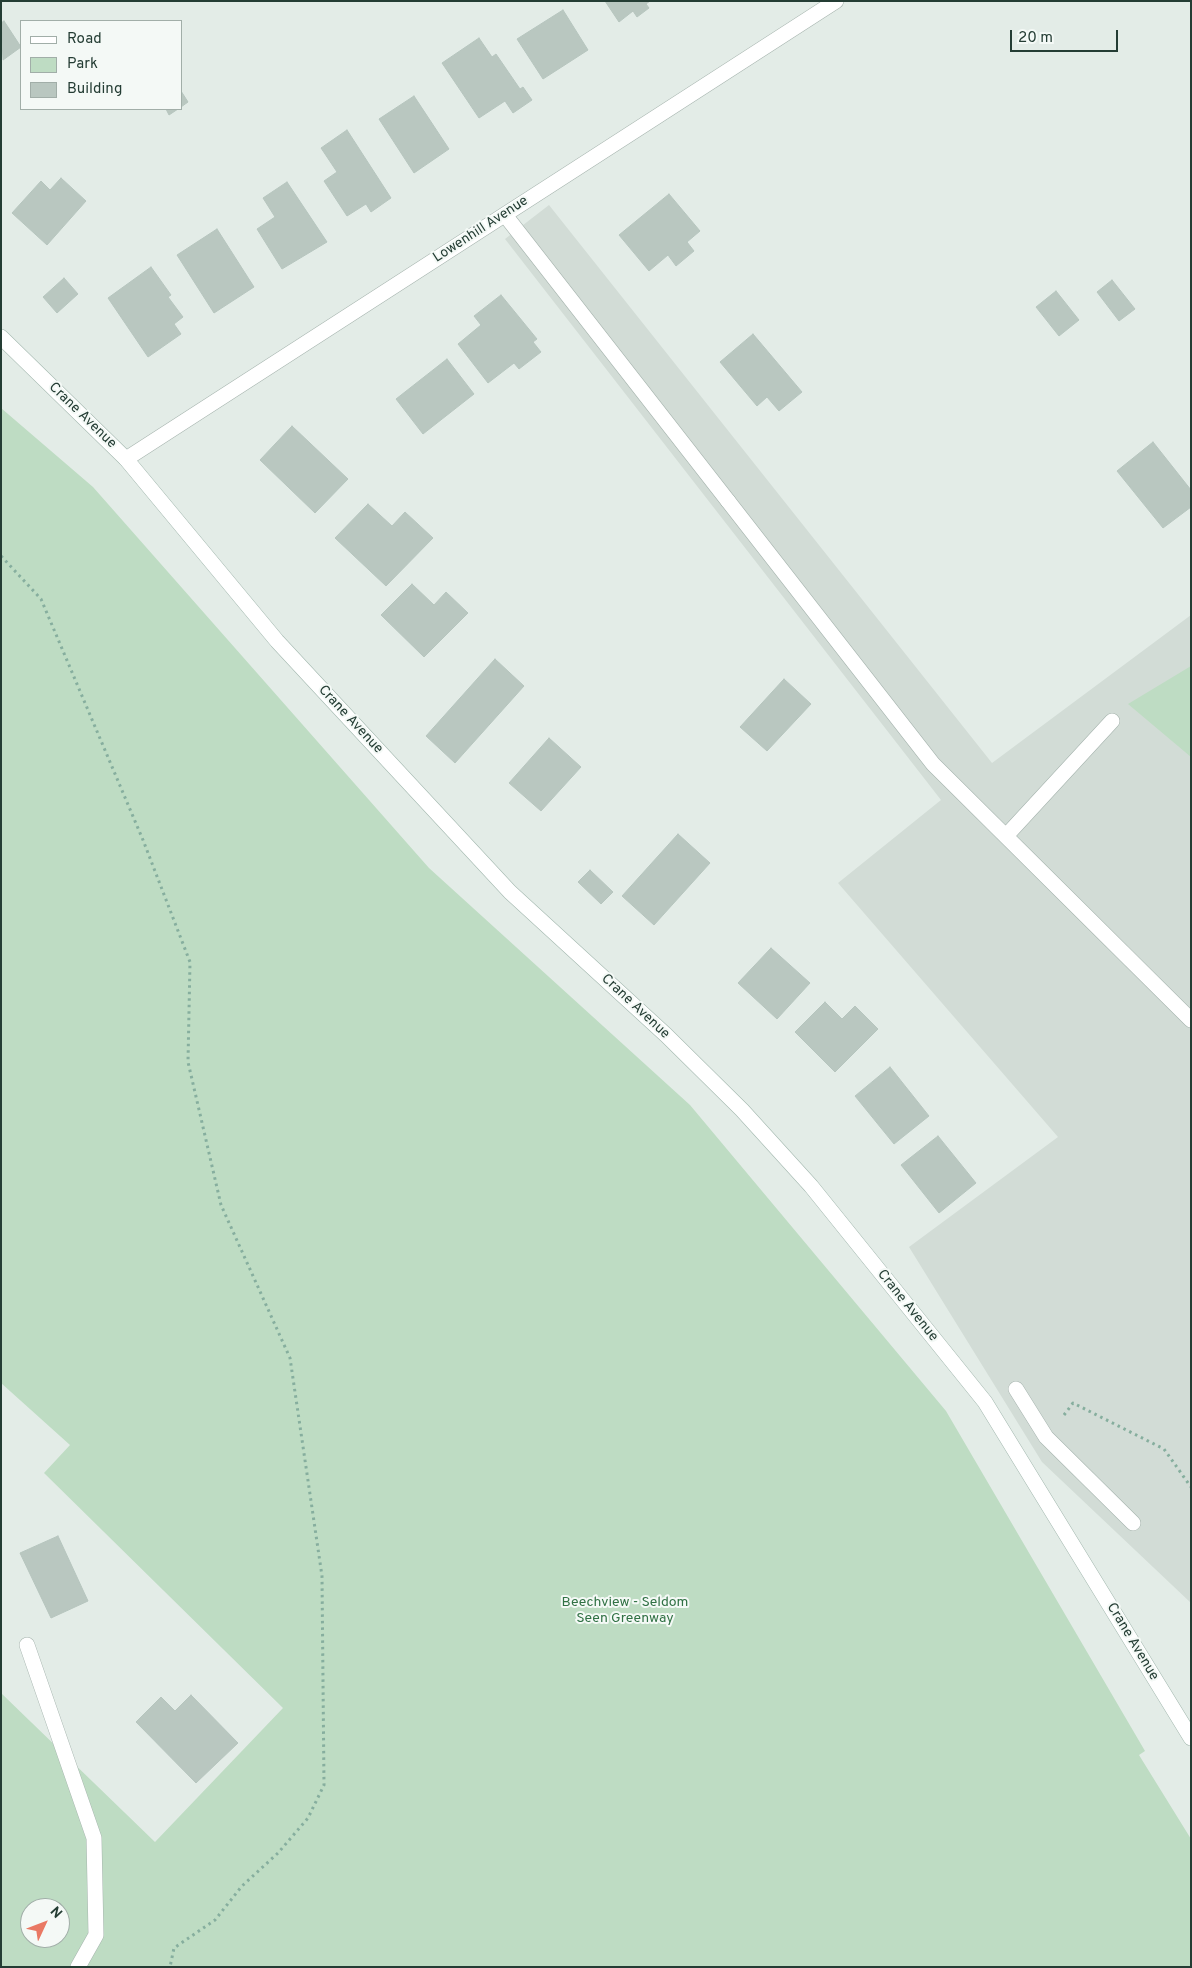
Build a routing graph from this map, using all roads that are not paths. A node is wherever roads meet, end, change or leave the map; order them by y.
1 (836, 1) edge
2 (505, 215) junction
3 (1, 337) edge
4 (126, 459) junction
5 (1112, 721) dead end
6 (1006, 836) junction
7 (1188, 1020) edge
8 (1016, 1389) dead end
9 (1133, 1523) dead end
10 (27, 1645) dead end
11 (1191, 1738) edge
12 (78, 1967) edge

1 - 2 street, Lowenhill Avenue
2 - 4 street, Lowenhill Avenue
2 - 6 street
3 - 4 street, Crane Avenue
4 - 11 street, Crane Avenue
5 - 6 street
6 - 7 street
8 - 9 street
10 - 12 street

